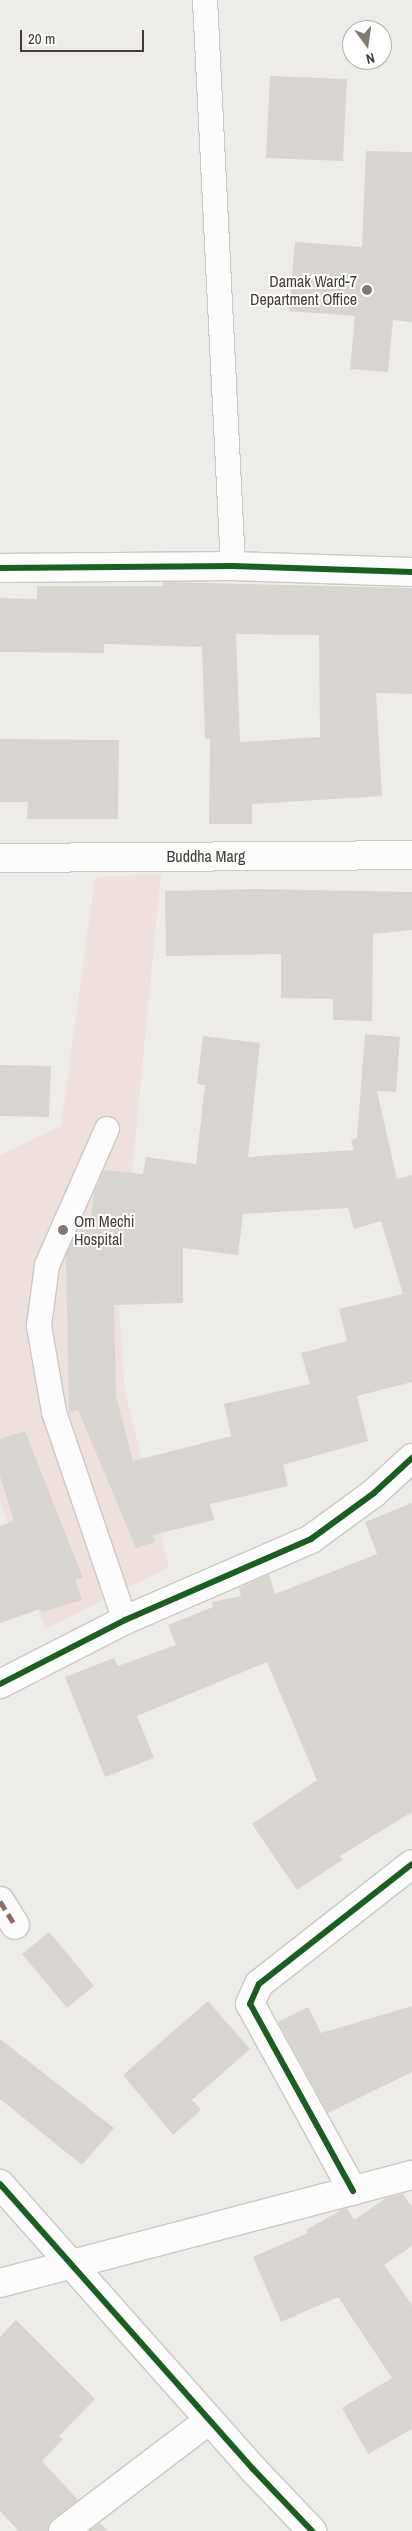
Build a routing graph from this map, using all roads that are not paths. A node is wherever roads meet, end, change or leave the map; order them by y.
1 (206, 0) edge
2 (234, 566) junction
3 (0, 568) edge
4 (412, 572) edge
5 (412, 855) edge
6 (0, 858) edge
7 (107, 1129) dead end
8 (412, 1458) edge
9 (125, 1620) junction
10 (0, 1684) edge
11 (412, 1864) edge
12 (0, 1901) edge
13 (15, 1925) dead end
14 (412, 2175) edge
15 (0, 2184) edge
16 (353, 2191) junction
17 (70, 2263) junction
18 (0, 2283) edge
19 (210, 2420) junction
20 (63, 2531) edge
21 (312, 2531) edge

1 - 2 lane
2 - 3 street
2 - 4 street
5 - 6 street, Buddha Marg
7 - 9 lane
8 - 9 street
9 - 10 street
11 - 16 street
12 - 13 street
14 - 16 street
15 - 17 street
16 - 17 street
17 - 18 street
17 - 19 street
19 - 20 street
19 - 21 street

